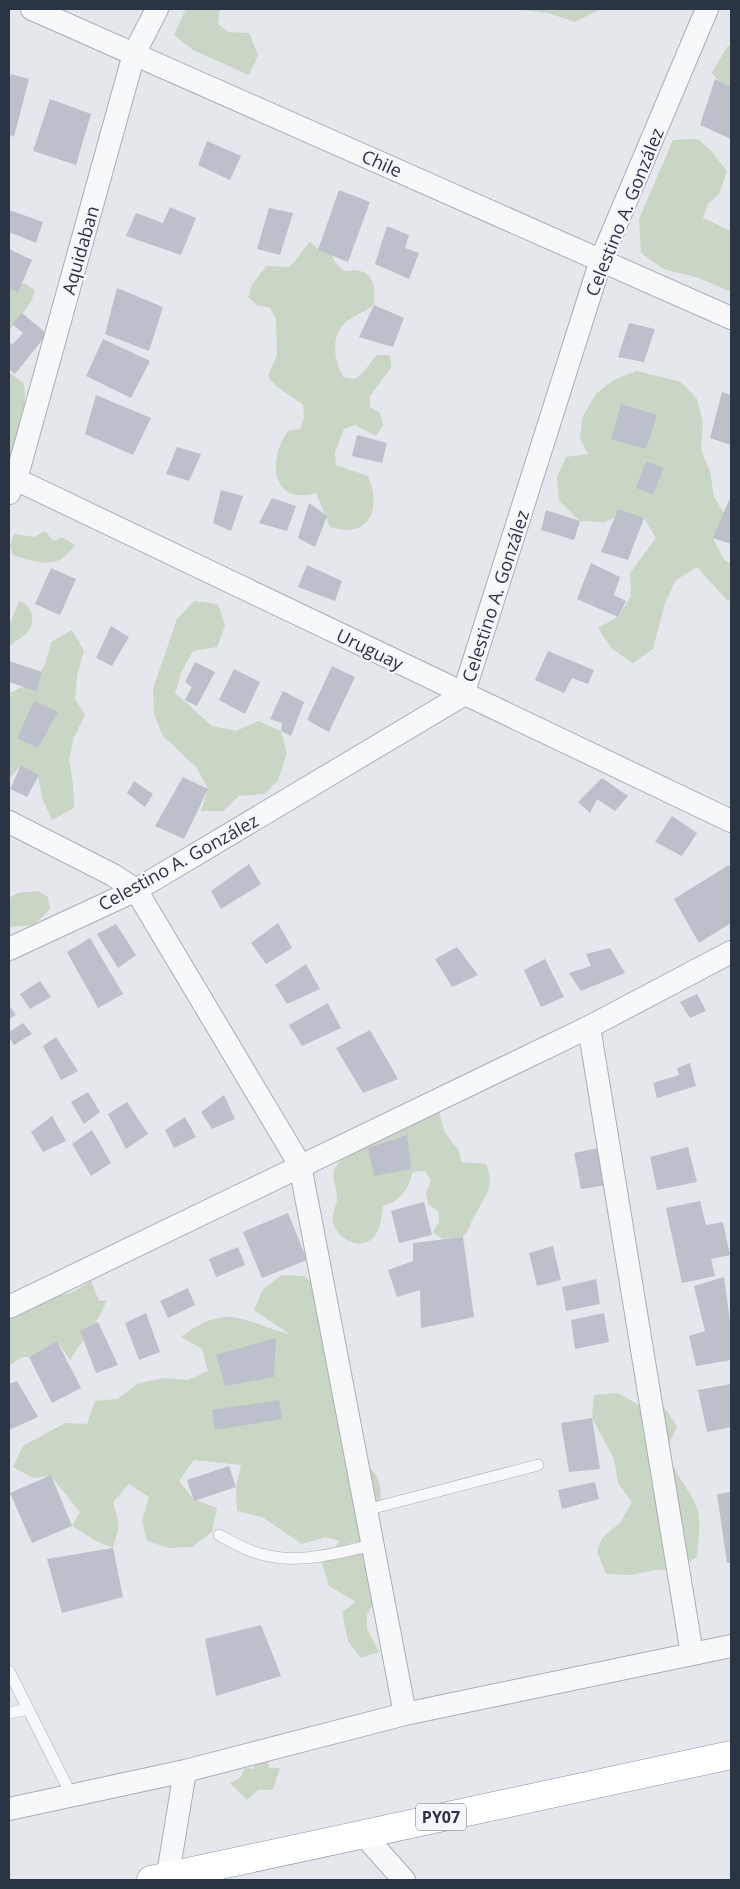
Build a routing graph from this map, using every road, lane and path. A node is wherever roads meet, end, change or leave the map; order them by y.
1 (32, 9) edge
2 (157, 9) edge
3 (707, 9) edge
4 (134, 54) junction
5 (601, 260) junction
6 (731, 318) edge
7 (11, 483) edge
8 (464, 695) junction
9 (731, 821) edge
10 (9, 822) edge
11 (136, 890) junction
12 (9, 949) edge
13 (731, 952) edge
14 (589, 1027) junction
15 (300, 1165) junction
16 (9, 1307) edge
17 (538, 1465) dead end
18 (366, 1510) junction
19 (219, 1535) dead end
20 (372, 1545) junction
21 (731, 1646) edge
22 (692, 1654) junction
23 (9, 1671) edge
24 (28, 1709) junction
25 (9, 1713) edge
26 (405, 1714) junction
27 (731, 1755) edge
28 (185, 1771) junction
29 (72, 1796) junction
30 (9, 1809) edge
31 (363, 1834) junction
32 (162, 1879) edge
33 (404, 1880) edge

1 - 4 street, Chile
2 - 4 street, Aquidaban
3 - 5 street, Celestino A. González
4 - 5 street, Chile
4 - 7 street, Aquidaban
5 - 6 street, Chile
5 - 8 street, Celestino A. González
7 - 8 street, Uruguay
8 - 9 street, Uruguay
8 - 11 street, Celestino A. González
10 - 11 street
11 - 12 street, Celestino A. González
11 - 15 street
13 - 14 street
14 - 15 street
14 - 22 street
15 - 16 street
15 - 18 street
17 - 18 lane
18 - 20 street
19 - 20 lane
20 - 26 street
21 - 22 street
22 - 26 street
23 - 24 lane
24 - 25 lane
24 - 29 lane
26 - 28 street
27 - 31 highway, PY07
28 - 29 street
28 - 32 street
29 - 30 street
31 - 32 highway, PY07
31 - 33 street

